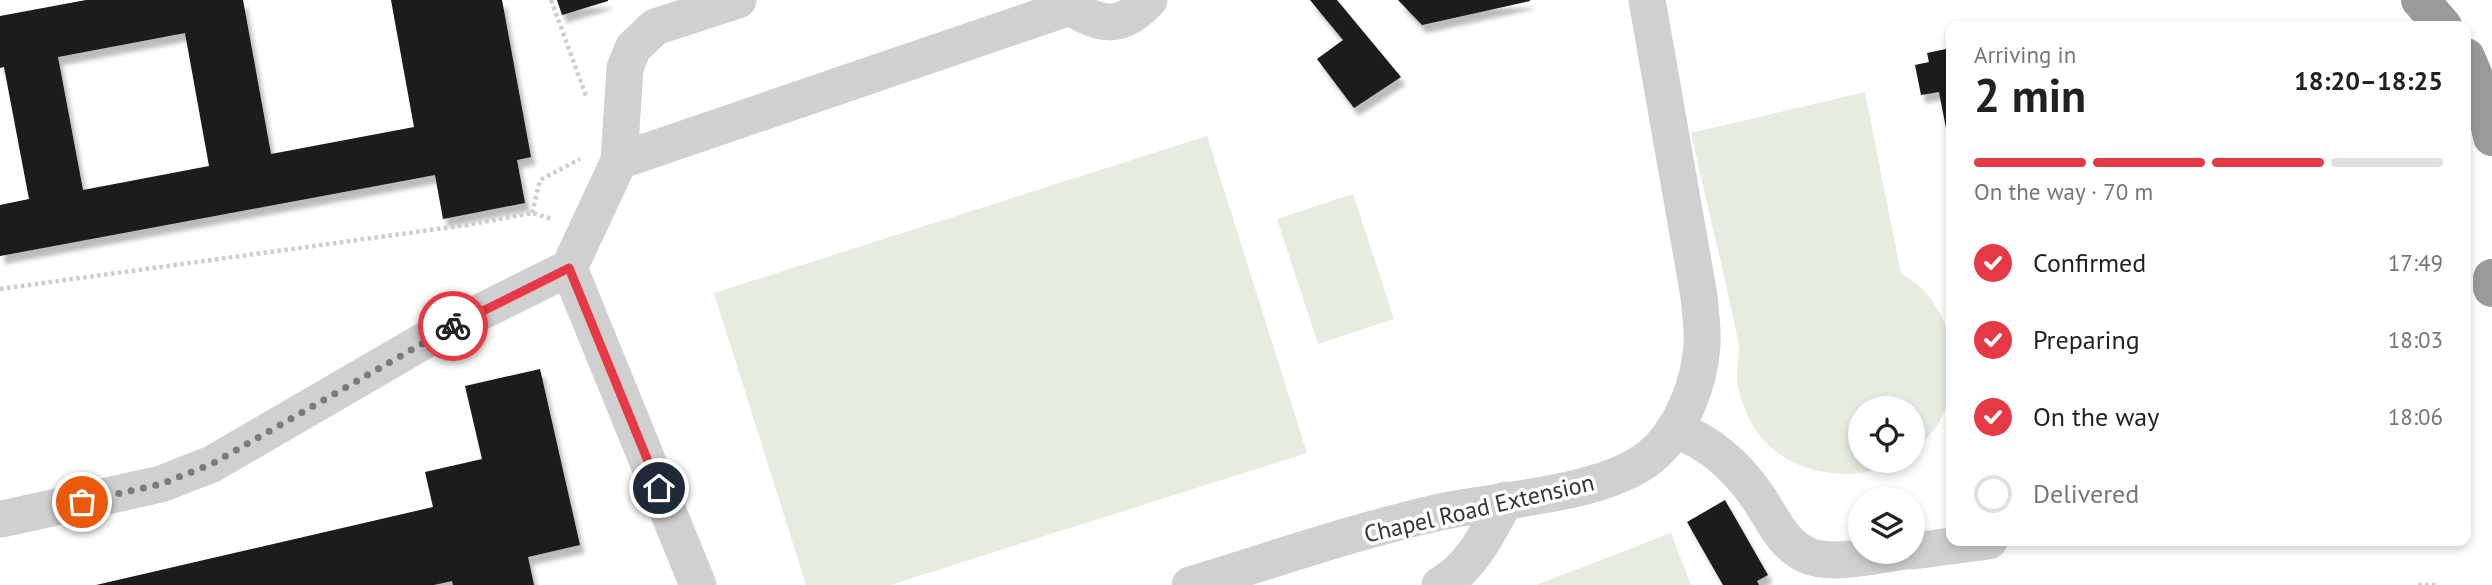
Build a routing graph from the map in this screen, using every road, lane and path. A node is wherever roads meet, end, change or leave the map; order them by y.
1 (551, 0) edge
2 (738, 0) edge
3 (1149, 0) edge
4 (1647, 0) edge
5 (2420, 0) edge
6 (1069, 4) edge
7 (2439, 21) edge
8 (2471, 69) edge
9 (587, 101) dead end
10 (2492, 137) edge
11 (604, 156) junction
12 (532, 213) junction
13 (586, 230) junction
14 (569, 268) junction
15 (2492, 278) edge
16 (2492, 288) edge
17 (0, 289) edge
18 (1674, 429) junction
19 (1506, 500) junction
20 (2, 519) dead end
21 (1951, 546) edge
22 (1925, 549) edge
23 (1848, 558) edge
24 (698, 585) edge
25 (1190, 585) edge
26 (1440, 585) edge
27 (2418, 585) edge
28 (2438, 585) edge

1 - 9 path
2 - 11 street
3 - 6 street
4 - 18 street, Chapel Road Extension
5 - 7 highway
6 - 11 street
8 - 10 highway
11 - 12 path
11 - 13 street
12 - 13 path
12 - 17 path
13 - 14 street
14 - 20 street
14 - 24 street
15 - 16 highway
18 - 19 street, Chapel Road Extension
18 - 23 street
19 - 25 street, Chapel Road Extension
19 - 26 street
21 - 22 street
27 - 28 path

